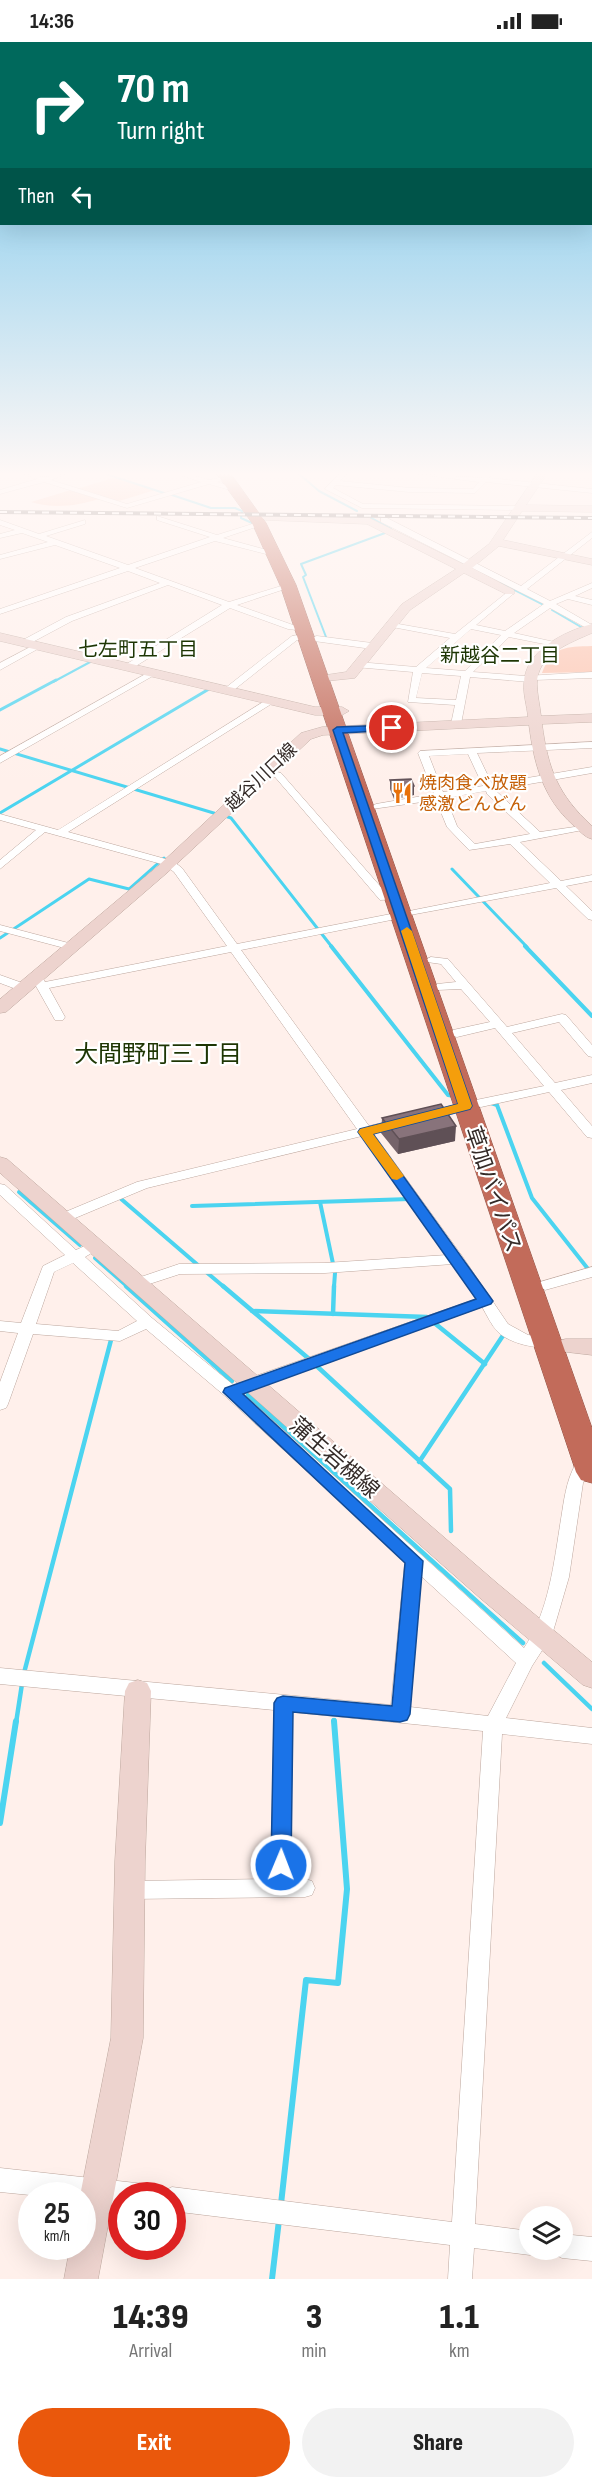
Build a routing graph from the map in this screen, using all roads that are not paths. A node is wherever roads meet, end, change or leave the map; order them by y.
1 (96, 578) edge
2 (159, 578) edge
3 (285, 578) edge
4 (292, 578) edge
5 (447, 578) edge
6 (490, 578) edge
7 (533, 578) edge
8 (169, 582) junction
9 (288, 585) junction
10 (592, 585) edge
11 (515, 591) junction
12 (567, 596) junction
13 (592, 603) edge
14 (230, 604) junction
15 (550, 604) junction
16 (0, 612) edge
17 (390, 624) junction
18 (469, 626) junction
19 (592, 628) edge
20 (507, 634) junction
21 (309, 635) junction
22 (0, 637) edge
23 (456, 637) junction
24 (24, 643) junction
25 (556, 645) junction
26 (39, 646) junction
27 (372, 646) junction
28 (358, 665) junction
29 (0, 666) edge
30 (128, 666) junction
31 (418, 670) junction
32 (154, 673) junction
33 (467, 674) junction
34 (592, 675) edge
35 (331, 678) junction
36 (530, 678) junction
37 (227, 691) junction
38 (270, 701) junction
39 (461, 703) junction
40 (592, 718) edge
41 (340, 720) junction
42 (536, 721) junction
43 (456, 724) junction
44 (592, 745) edge
45 (539, 747) junction
46 (471, 751) junction
47 (0, 760) edge
48 (592, 770) edge
49 (266, 772) junction
50 (546, 778) junction
51 (488, 789) junction
52 (441, 797) junction
53 (376, 807) junction
54 (0, 817) edge
55 (44, 829) junction
56 (588, 830) edge
57 (60, 833) junction
58 (538, 836) junction
59 (513, 841) junction
60 (169, 863) junction
61 (0, 866) edge
62 (592, 878) edge
63 (558, 884) junction
64 (403, 908) junction
65 (592, 917) edge
66 (0, 928) edge
67 (72, 947) junction
68 (235, 948) junction
69 (431, 960) junction
70 (0, 979) edge
71 (40, 982) junction
72 (465, 985) junction
73 (441, 987) junction
74 (24, 988) junction
75 (0, 1008) edge
76 (59, 1017) dead end
77 (501, 1027) junction
78 (457, 1033) junction
79 (592, 1053) edge
80 (592, 1078) edge
81 (552, 1088) junction
82 (473, 1105) junction
83 (365, 1132) junction
84 (592, 1134) edge
85 (0, 1163) edge
86 (0, 1188) edge
87 (63, 1218) junction
88 (86, 1251) junction
89 (457, 1259) junction
90 (592, 1272) edge
91 (137, 1283) junction
92 (545, 1285) junction
93 (485, 1301) junction
94 (147, 1322) junction
95 (0, 1326) edge
96 (26, 1328) junction
97 (557, 1344) junction
98 (592, 1347) edge
99 (241, 1388) junction
100 (0, 1404) edge
101 (592, 1418) edge
102 (591, 1470) edge
103 (414, 1561) junction
104 (543, 1635) junction
105 (526, 1661) junction
106 (0, 1676) edge
107 (592, 1677) edge
108 (138, 1691) junction
109 (283, 1703) junction
110 (400, 1714) junction
111 (492, 1725) junction
112 (592, 1736) edge
113 (280, 1888) junction
114 (305, 1888) dead end
115 (129, 1890) junction
116 (0, 2180) edge
117 (98, 2190) junction
118 (108, 2191) edge
119 (186, 2201) edge
120 (462, 2236) junction
121 (519, 2242) edge
122 (573, 2247) edge
123 (592, 2249) edge
124 (81, 2279) edge
125 (460, 2279) edge

1 - 16 street
2 - 8 street
3 - 9 highway, 草加バイパス
4 - 21 highway, 草加バイパス
5 - 17 street
6 - 11 street
7 - 11 street
8 - 14 street
8 - 24 street
9 - 14 street
9 - 21 highway, 草加バイパス
10 - 12 street
11 - 15 street
11 - 18 street
12 - 13 street
12 - 15 street
14 - 21 street
14 - 30 street
15 - 19 street
15 - 20 street
17 - 23 street
17 - 27 street
18 - 20 street
18 - 23 street
19 - 25 street
20 - 25 street
20 - 33 street
21 - 27 street
21 - 35 highway, 草加バイパス
21 - 37 street
21 - 41 highway, 草加バイパス
22 - 24 street
23 - 31 street
24 - 26 street
25 - 36 street
26 - 29 street
26 - 30 street
27 - 28 street
28 - 31 street
28 - 35 street
30 - 32 street
31 - 33 street
31 - 39 street
32 - 37 street
32 - 47 street
33 - 36 street
33 - 39 street
34 - 36 street
35 - 41 highway, 草加バイパス
36 - 42 street
37 - 38 street
38 - 41 street
38 - 57 street
39 - 43 street
40 - 42 street, 越谷川口線
41 - 43 street, 越谷川口線
41 - 49 street, 越谷川口線
41 - 53 highway, 草加バイパス
41 - 64 highway, 草加バイパス
42 - 43 street, 越谷川口線
42 - 45 street
44 - 45 street
45 - 46 street
45 - 50 street
46 - 51 street
46 - 52 street
48 - 50 street
49 - 60 street, 越谷川口線
49 - 64 street
50 - 51 street
50 - 56 street
51 - 52 street
51 - 58 street
52 - 53 street
52 - 59 street
53 - 64 highway, 草加バイパス
54 - 55 street
55 - 57 street
55 - 61 street
56 - 58 street
57 - 60 street
58 - 59 street
59 - 63 street
60 - 67 street, 越谷川口線
60 - 68 street
62 - 63 street
63 - 64 street
63 - 65 street
64 - 68 street
64 - 69 highway, 草加バイパス
64 - 82 highway, 草加バイパス
66 - 67 street
67 - 71 street, 越谷川口線
68 - 71 street
68 - 83 street
69 - 72 street
69 - 73 highway, 草加バイパス
70 - 74 street
71 - 74 street, 越谷川口線
71 - 76 street
72 - 73 street
72 - 77 street
73 - 78 highway, 草加バイパス
74 - 75 street, 越谷川口線
77 - 78 street
77 - 79 street
77 - 81 street
78 - 82 highway, 草加バイパス
80 - 81 street
81 - 82 street
81 - 84 street
82 - 83 street
82 - 92 highway, 草加バイパス
82 - 97 highway, 草加バイパス
83 - 87 street
83 - 89 street
85 - 87 street, 蒲生岩槻線
86 - 88 street
87 - 88 street, 蒲生岩槻線
88 - 91 street, 蒲生岩槻線
88 - 94 street
88 - 96 street
89 - 91 street
89 - 93 street
90 - 92 street
91 - 99 street, 蒲生岩槻線
92 - 97 highway, 草加バイパス
93 - 97 street
93 - 99 street
94 - 96 street
94 - 99 street
95 - 96 street
96 - 100 street
97 - 98 street
97 - 101 highway, 草加バイパス
97 - 102 highway, 草加バイパス
99 - 103 street
99 - 104 street, 蒲生岩槻線
102 - 104 street
103 - 105 street
103 - 110 street
104 - 105 street
104 - 107 street, 蒲生岩槻線
105 - 111 street
106 - 108 street
108 - 109 street
108 - 115 street
109 - 110 street
109 - 113 street
110 - 111 street
111 - 112 street
111 - 120 street
113 - 114 street
113 - 115 street
115 - 117 street
116 - 117 street
117 - 118 street
117 - 124 street
119 - 120 street
120 - 121 street
120 - 125 street
122 - 123 street

